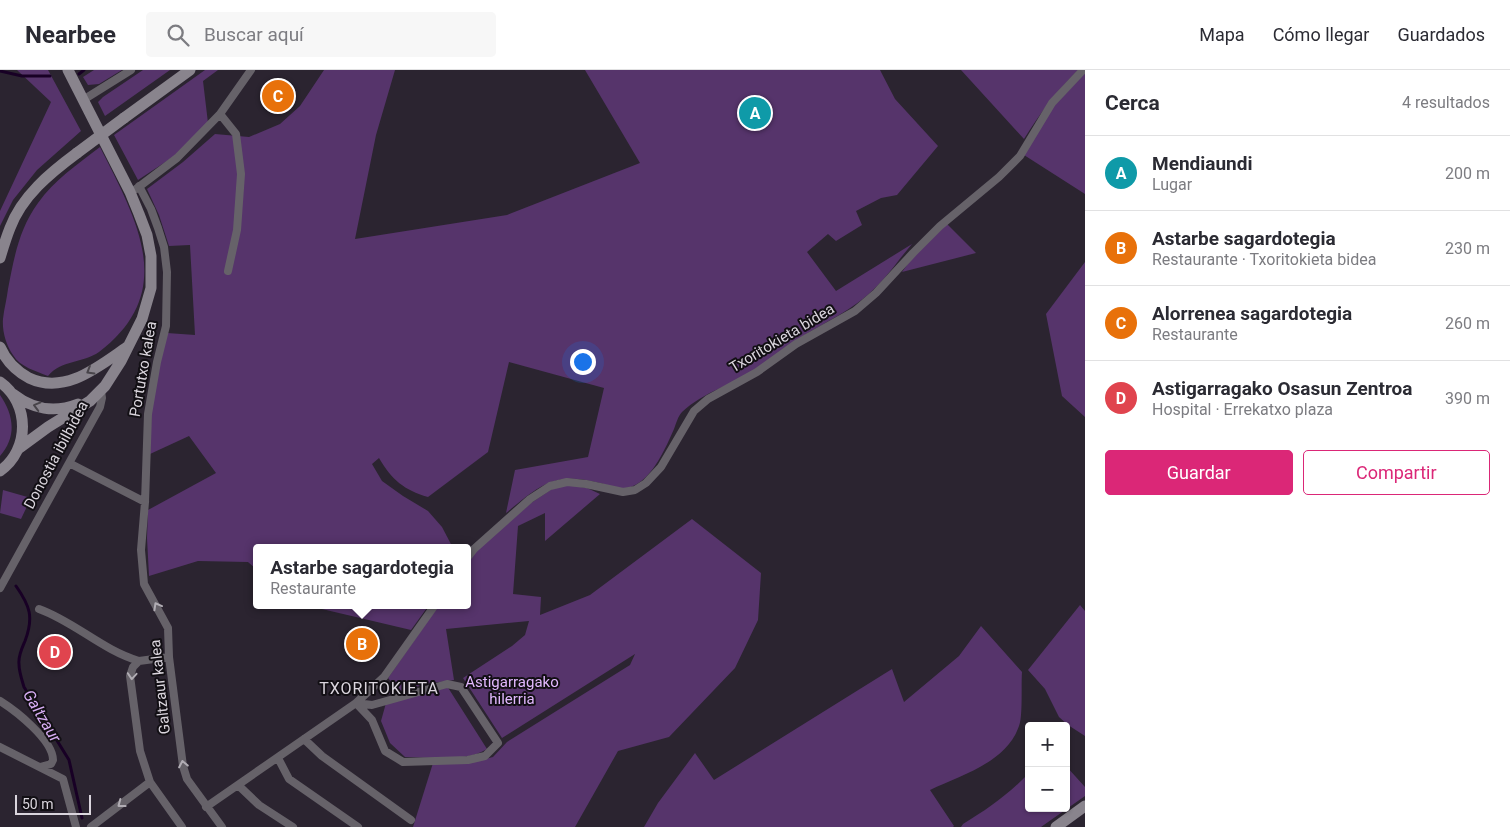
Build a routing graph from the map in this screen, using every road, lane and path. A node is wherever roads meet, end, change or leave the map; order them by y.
1 (68, 70) edge
2 (131, 70) edge
3 (190, 70) edge
4 (251, 70) edge
5 (1083, 70) edge
6 (83, 100) junction
7 (220, 114) junction
8 (135, 189) junction
9 (0, 258) edge
10 (228, 271) dead end
11 (130, 345) junction
12 (0, 347) edge
13 (1, 382) edge
14 (99, 392) junction
15 (12, 393) junction
16 (18, 449) junction
17 (69, 463) junction
18 (0, 471) edge
19 (145, 502) junction
20 (471, 553) edge
21 (3, 580) edge
22 (0, 588) edge
23 (39, 609) dead end
24 (432, 609) edge
25 (169, 657) junction
26 (139, 661) junction
27 (0, 701) edge
28 (356, 703) junction
29 (304, 739) junction
30 (3, 748) edge
31 (0, 757) edge
32 (278, 758) junction
33 (40, 767) junction
34 (150, 782) junction
35 (238, 785) junction
36 (1085, 806) edge
37 (206, 807) junction
38 (411, 820) dead end
39 (76, 827) edge
40 (91, 827) edge
41 (182, 827) edge
42 (222, 827) edge
43 (293, 827) edge
44 (358, 827) edge
45 (1056, 827) edge

1 - 6 main road, Donostia ibilbidea
2 - 6 street
3 - 9 main road, bridge
4 - 7 street
5 - 20 street, Txoritokieta bidea
6 - 8 main road, Donostia ibilbidea
7 - 8 street
7 - 10 street
8 - 11 main road, Donostia ibilbidea
8 - 19 street, Portutxo kalea
11 -> 12 main road
11 - 14 main road, Donostia ibilbidea
13 - 15 main road
14 -> 15 main road
14 - 16 main road
14 - 17 street, Donostia ibilbidea
15 - 16 main road
16 - 18 main road
17 - 19 street
17 - 21 street, Donostia ibilbidea
25 -> 19 street, Galtzaur kalea
21 - 22 street, Donostia ibilbidea
23 - 26 street
24 - 28 street
25 - 26 street
37 -> 25 street, Galtzaur kalea
26 -> 34 street
27 - 33 street
28 - 28 street
28 - 29 street
29 - 32 street
29 - 38 street
30 - 31 street
30 - 33 street
32 - 35 street
32 - 44 street
33 - 39 street
34 -> 40 street
34 - 41 street
35 - 37 street
35 - 43 street
36 - 45 main road
37 - 42 street, Galtzaur kalea

